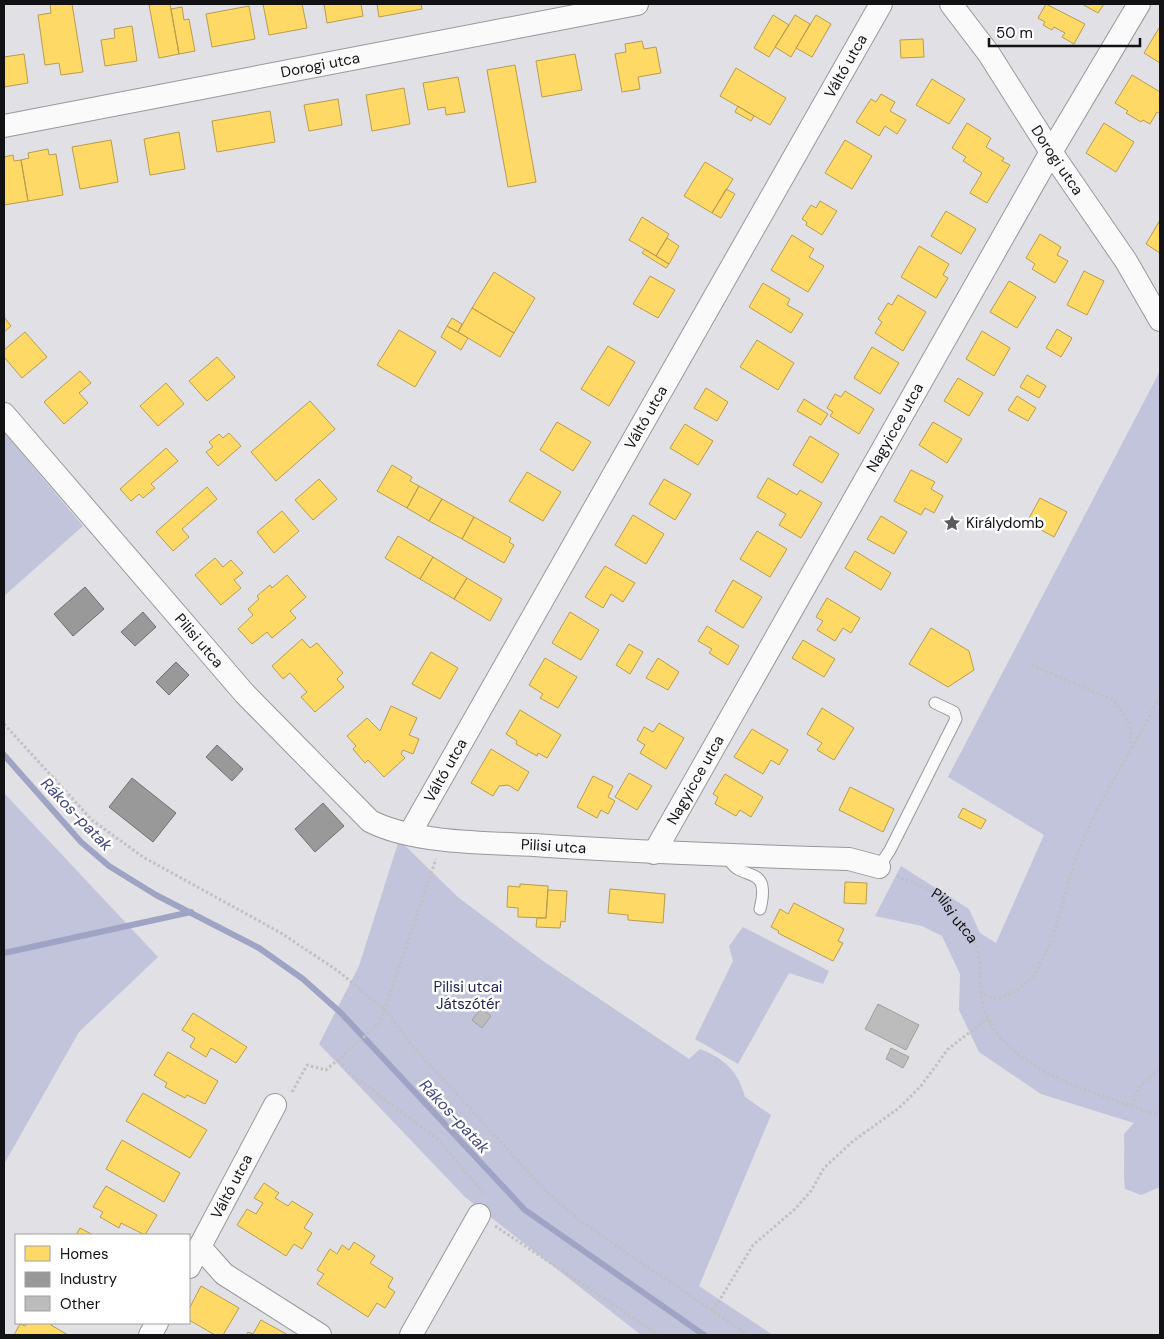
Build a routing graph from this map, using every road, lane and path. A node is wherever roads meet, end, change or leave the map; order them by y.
1 (637, 4) edge
2 (881, 4) edge
3 (951, 4) edge
4 (1139, 4) edge
5 (4, 126) edge
6 (1051, 152) junction
7 (1160, 320) edge
8 (4, 414) edge
9 (1031, 665) dead end
10 (1160, 697) edge
11 (935, 703) dead end
12 (4, 724) edge
13 (1131, 749) junction
14 (410, 833) junction
15 (442, 840) junction
16 (654, 853) junction
17 (727, 855) junction
18 (879, 867) junction
19 (760, 909) dead end
20 (980, 993) junction
21 (385, 1010) junction
22 (988, 1018) junction
23 (339, 1060) junction
24 (1160, 1068) edge
25 (275, 1105) joint
26 (1131, 1106) junction
27 (1160, 1116) edge
28 (479, 1215) junction
29 (200, 1246) junction
30 (190, 1265) edge
31 (712, 1311) junction
32 (156, 1324) edge
33 (150, 1335) edge
34 (320, 1335) edge
35 (411, 1335) edge
36 (659, 1335) edge
37 (748, 1335) edge

1 - 5 street, Dorogi utca
2 - 14 street, Váltó utca
3 - 6 street, Dorogi utca
4 - 6 street, Nagyicce utca
6 - 7 street, Dorogi utca
6 - 16 street, Nagyicce utca
8 - 14 street, Pilisi utca
9 - 13 path
10 - 13 path
11 - 18 lane
12 - 21 path
13 - 20 path
14 - 15 street, Pilisi utca
15 - 16 street, Pilisi utca
15 - 21 path
16 - 17 street, Pilisi utca
17 - 18 street, Pilisi utca
17 - 19 lane
18 - 20 path, Pilisi utca
20 - 22 path, Pilisi utca
21 - 23 path
21 - 31 path
22 - 26 path, Pilisi utca
22 - 31 path
23 - 25 path
23 - 28 path
24 - 26 path
25 - 29 street, Váltó utca
26 - 27 path, Pilisi utca
28 - 35 street
28 - 36 path
29 - 30 street, Váltó utca
29 - 34 street
31 - 37 path
32 - 33 street

